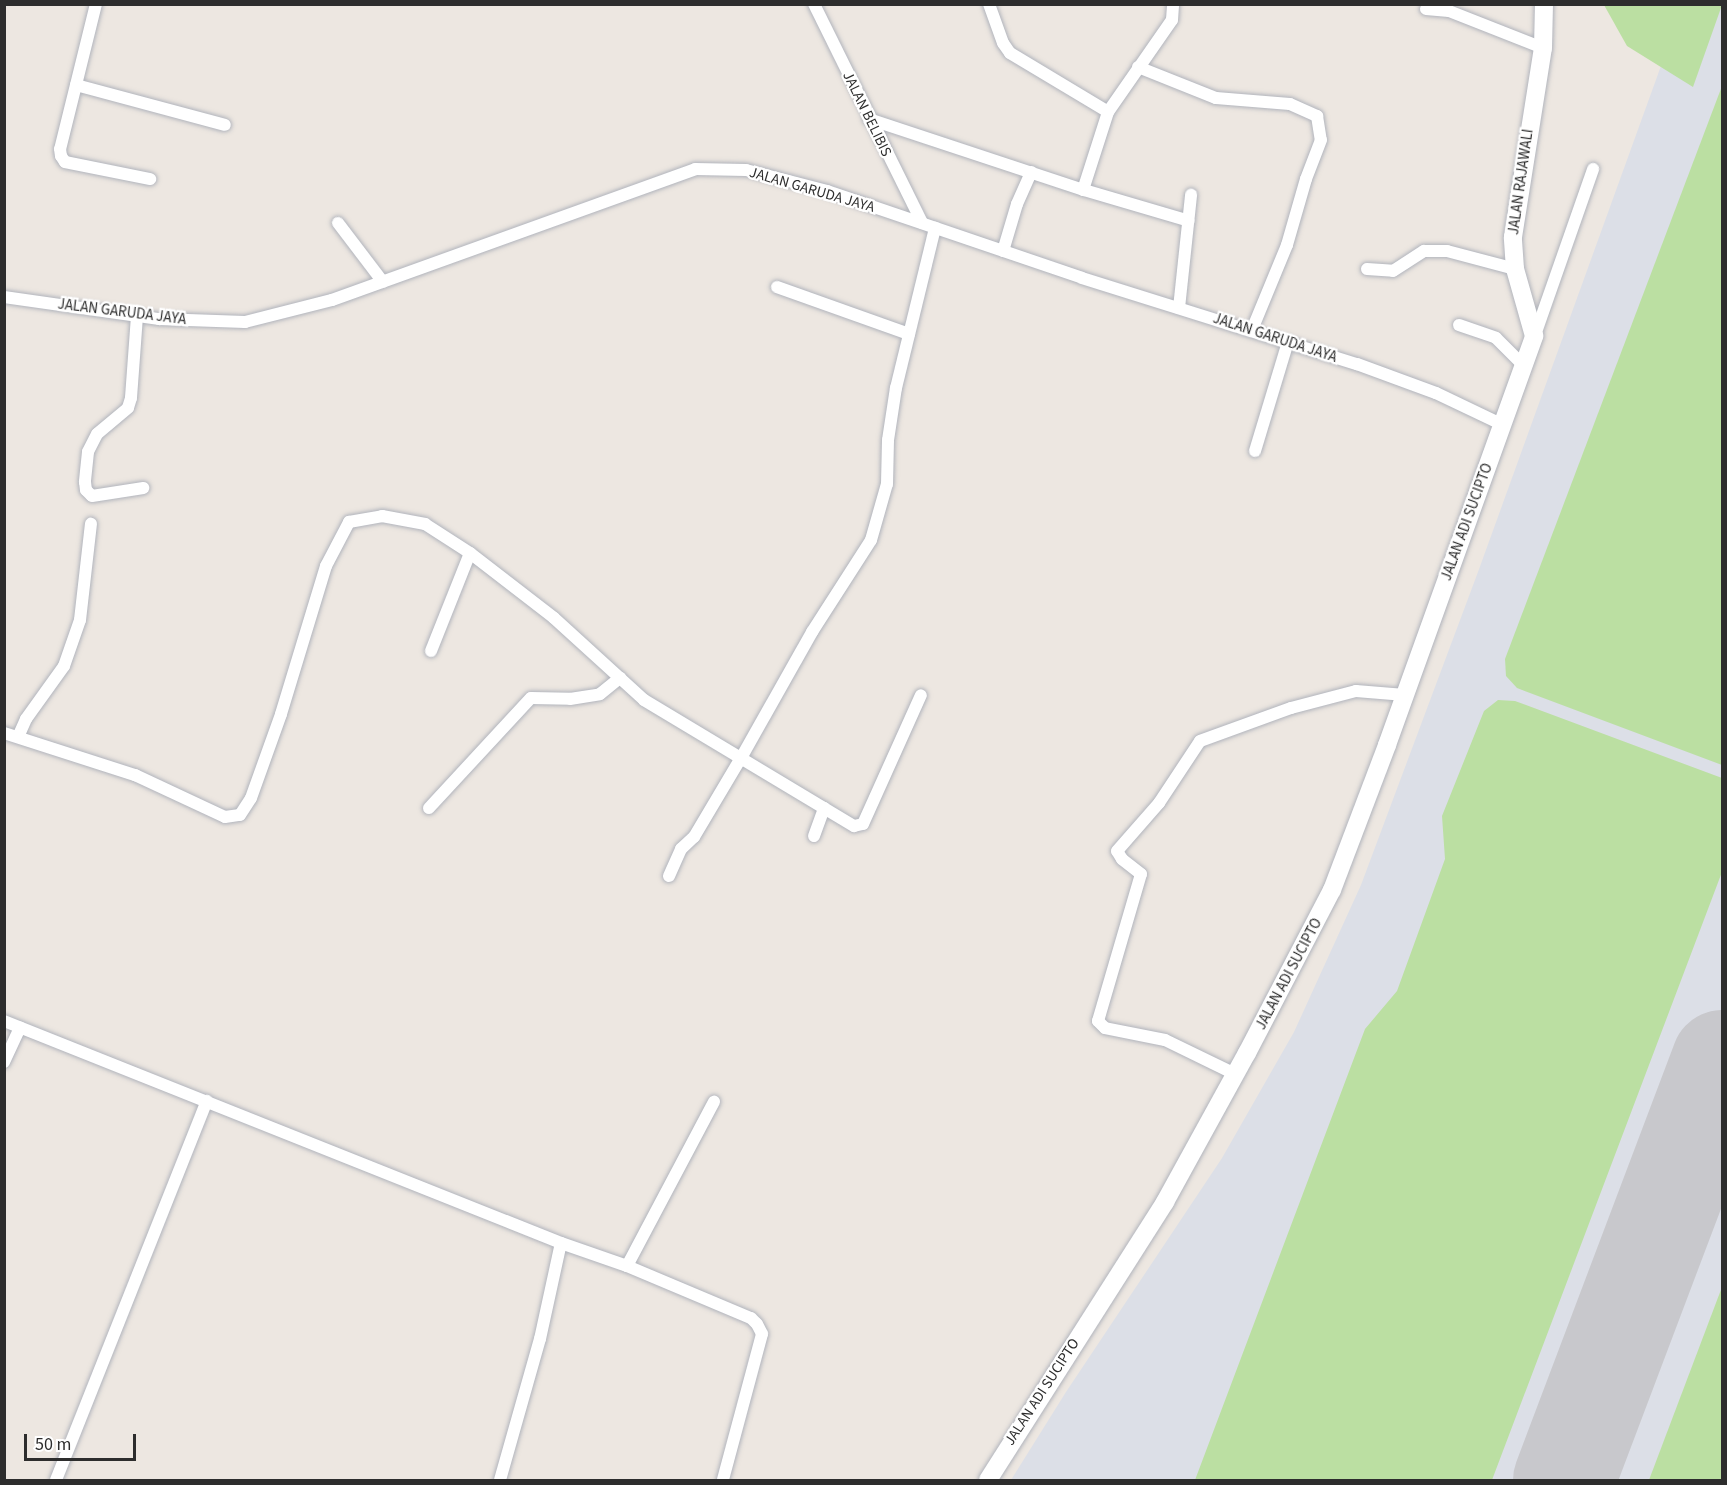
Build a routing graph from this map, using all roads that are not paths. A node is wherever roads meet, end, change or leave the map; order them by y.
1 (96, 4) edge
2 (814, 4) edge
3 (989, 4) edge
4 (1173, 4) edge
5 (1544, 4) edge
6 (1426, 9) dead end
7 (1543, 48) junction
8 (1138, 67) junction
9 (76, 85) junction
10 (1108, 112) junction
11 (869, 119) junction
12 (225, 125) dead end
13 (1593, 169) dead end
14 (1030, 172) junction
15 (150, 179) dead end
16 (1083, 190) junction
17 (1191, 195) dead end
18 (1189, 221) junction
19 (338, 223) dead end
20 (922, 224) junction
21 (935, 228) junction
22 (1003, 251) junction
23 (1366, 269) dead end
24 (1515, 269) junction
25 (383, 282) junction
26 (777, 287) dead end
27 (4, 297) edge
28 (1179, 308) junction
29 (137, 316) junction
30 (1459, 324) dead end
31 (1252, 330) junction
32 (909, 334) junction
33 (1534, 336) junction
34 (1288, 342) junction
35 (1524, 366) junction
36 (1503, 425) junction
37 (1255, 451) dead end
38 (142, 488) dead end
39 (92, 524) dead end
40 (470, 553) junction
41 (431, 651) dead end
42 (620, 678) junction
43 (921, 694) dead end
44 (1405, 695) junction
45 (4, 734) edge
46 (18, 737) junction
47 (741, 758) junction
48 (429, 808) dead end
49 (824, 808) junction
50 (814, 837) dead end
51 (669, 876) dead end
52 (4, 1021) edge
53 (20, 1026) junction
54 (4, 1062) edge
55 (1235, 1074) junction
56 (207, 1101) junction
57 (714, 1102) dead end
58 (561, 1243) junction
59 (627, 1266) junction
60 (56, 1480) edge
61 (500, 1480) edge
62 (723, 1480) edge
63 (988, 1480) edge

1 - 9 street
2 - 11 street, JALAN BELIBIS
3 - 10 street
4 - 8 street
5 - 7 street, JALAN RAJAWALI
6 - 7 street
7 - 24 street, JALAN RAJAWALI
8 - 10 street
8 - 31 street
9 - 12 street
9 - 15 street
10 - 16 street
11 - 14 street
11 - 20 street, JALAN BELIBIS
13 - 33 street
14 - 16 street
14 - 22 street
16 - 18 street
17 - 18 street
18 - 28 street
19 - 25 street
20 - 21 street, JALAN GARUDA JAYA
20 - 25 street, JALAN GARUDA JAYA
21 - 22 street, JALAN GARUDA JAYA
21 - 32 street
22 - 28 street, JALAN GARUDA JAYA
23 - 24 street
24 - 33 street, JALAN RAJAWALI
25 - 29 street, JALAN GARUDA JAYA
26 - 32 street
27 - 29 street, JALAN GARUDA JAYA
28 - 31 street, JALAN GARUDA JAYA
29 - 38 street
30 - 35 street
31 - 34 street, JALAN GARUDA JAYA
32 - 47 street
33 - 35 street
34 - 36 street, JALAN GARUDA JAYA
34 - 37 street
35 - 36 street
36 - 44 street, JALAN ADI SUCIPTO
39 - 46 street
40 - 41 street
40 - 42 street
40 - 46 street
42 - 47 street
42 - 48 street
43 - 49 street
44 - 55 street, JALAN ADI SUCIPTO
44 - 55 street
45 - 46 street
47 - 49 street
47 - 51 street
49 - 50 street
52 - 53 street
53 - 54 street
53 - 56 street
55 - 63 street, JALAN ADI SUCIPTO
56 - 58 street
56 - 60 street
57 - 59 street
58 - 59 street
58 - 61 street
59 - 62 street

